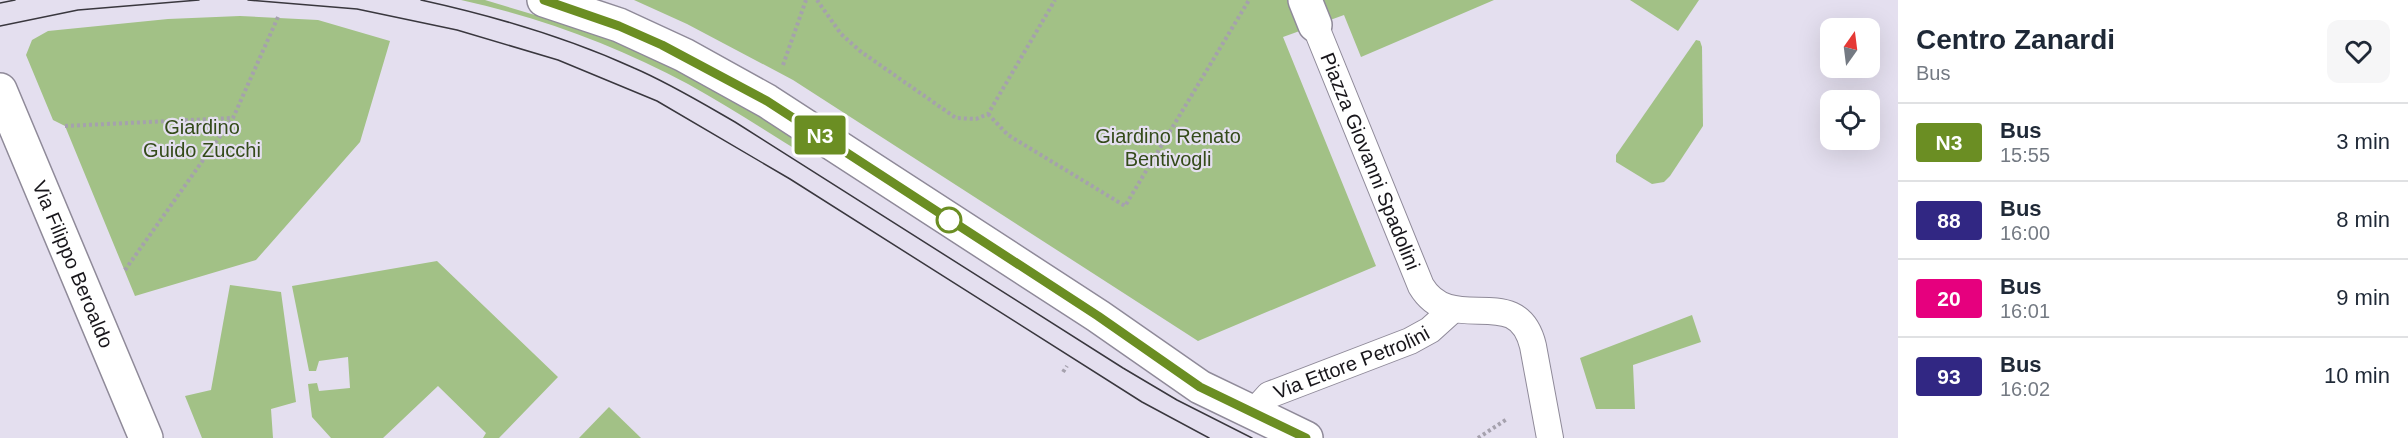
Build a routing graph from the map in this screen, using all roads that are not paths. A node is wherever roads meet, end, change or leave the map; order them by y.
1 (544, 0) edge
2 (1310, 13) edge
3 (0, 90) edge
4 (1451, 311) junction
5 (1252, 414) junction
6 (146, 438) edge
7 (1306, 438) edge
8 (1550, 438) edge

1 - 5 main road
2 - 4 lane, Piazza Giovanni Spadolini
3 - 6 main road, Via Filippo Beroaldo
4 - 5 lane, Via Ettore Petrolini
4 - 8 lane
5 - 7 main road

